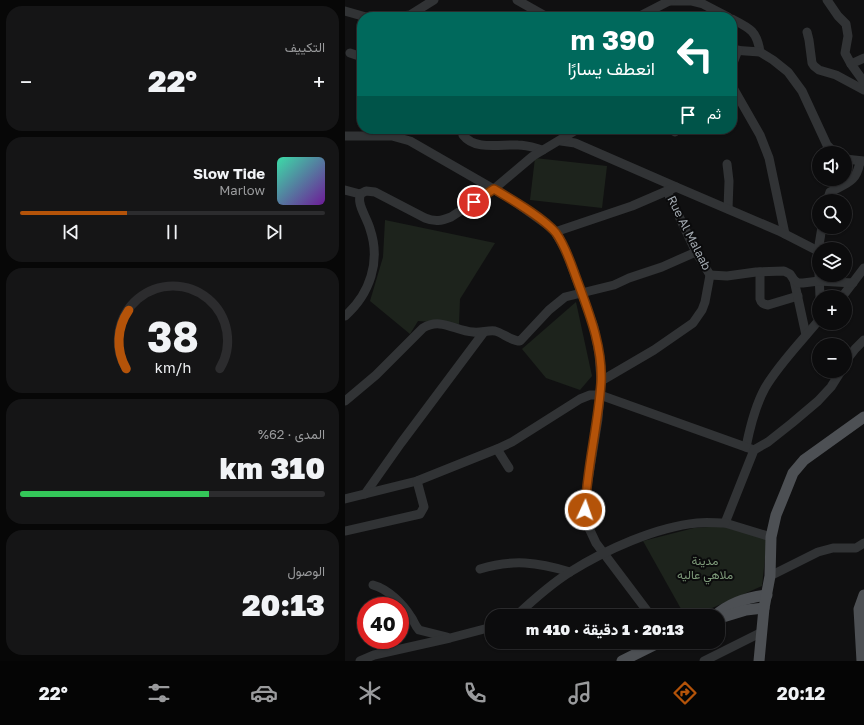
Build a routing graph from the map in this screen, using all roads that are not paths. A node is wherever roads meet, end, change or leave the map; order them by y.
1 (517, 0) edge
2 (670, 0) edge
3 (827, 0) edge
4 (431, 1) edge
5 (345, 11) edge
6 (414, 12) edge
7 (538, 12) edge
8 (647, 12) edge
9 (718, 12) edge
10 (357, 14) edge
11 (737, 22) edge
12 (807, 32) dead end
13 (737, 50) edge
14 (760, 52) junction
15 (350, 53) dead end
16 (357, 55) edge
17 (864, 58) edge
18 (851, 64) junction
19 (864, 82) edge
20 (864, 90) edge
21 (737, 95) edge
22 (465, 134) edge
23 (571, 134) edge
24 (345, 136) edge
25 (561, 141) junction
26 (828, 146) edge
27 (543, 150) junction
28 (852, 159) edge
29 (862, 161) edge
30 (727, 164) dead end
31 (676, 187) junction
32 (494, 189) junction
33 (345, 190) edge
34 (667, 191) junction
35 (360, 194) junction
36 (829, 194) edge
37 (728, 210) junction
38 (555, 232) junction
39 (785, 234) junction
40 (812, 248) edge
41 (697, 252) junction
42 (864, 269) edge
43 (760, 272) junction
44 (710, 275) junction
45 (794, 280) junction
46 (812, 282) edge
47 (836, 282) edge
48 (853, 283) junction
49 (848, 290) edge
50 (581, 294) junction
51 (798, 296) junction
52 (345, 316) edge
53 (812, 328) edge
54 (484, 332) junction
55 (806, 335) junction
56 (864, 340) edge
57 (852, 353) edge
58 (837, 378) edge
59 (601, 382) junction
60 (600, 395) junction
61 (345, 401) edge
62 (864, 417) edge
63 (497, 449) junction
64 (750, 449) junction
65 (509, 468) dead end
66 (417, 481) junction
67 (365, 494) junction
68 (345, 499) edge
69 (725, 523) junction
70 (345, 530) edge
71 (771, 537) junction
72 (864, 543) edge
73 (604, 554) junction
74 (479, 569) dead end
75 (570, 572) junction
76 (770, 576) junction
77 (373, 585) dead end
78 (767, 594) junction
79 (864, 595) edge
80 (745, 605) junction
81 (764, 608) junction
82 (524, 609) edge
83 (646, 609) edge
84 (725, 609) edge
85 (725, 614) edge
86 (485, 629) edge
87 (762, 632) junction
88 (450, 638) junction
89 (647, 649) edge
90 (360, 661) edge
91 (622, 661) edge
92 (704, 661) edge
93 (759, 661) edge
94 (862, 661) edge

1 - 7 street
2 - 8 street
2 - 9 street
3 - 18 street
4 - 6 street
5 - 10 street
11 - 14 street
12 - 20 street
13 - 14 street
14 - 26 street
15 - 16 street
17 - 18 street
18 - 19 street
21 - 39 street
22 - 27 street
23 - 25 street
24 - 32 street
25 - 27 street
25 - 31 street
27 - 32 street
28 - 29 street
29 - 36 street
30 - 37 street
31 - 34 street
31 - 37 street
32 - 35 street
32 - 38 street
33 - 35 street
34 - 38 street
34 - 41 street, Rue Al Malaab
35 - 52 street
37 - 39 street
38 - 50 street
39 - 40 street
41 - 44 street, Rue Al Malaab
41 - 50 street
42 - 48 street
43 - 44 street
43 - 45 street
43 - 51 street
44 - 59 street
45 - 46 street
45 - 51 street
47 - 48 street
48 - 49 street
50 - 54 street
50 - 59 street
51 - 55 street
53 - 55 street
54 - 61 street
54 - 67 street
55 - 64 street
56 - 57 street
58 - 64 street
59 - 60 street
60 - 63 street
60 - 64 street
60 - 73 street
62 - 71 main road
63 - 65 street
63 - 66 street
64 - 69 street
66 - 67 street
66 - 70 street
67 - 68 street
69 - 71 street
69 - 73 street
71 - 76 main road
72 - 76 street
73 - 75 street
73 - 83 street
74 - 75 street
75 - 82 street
76 - 78 main road
77 - 88 street
78 - 80 main road
78 - 81 main road
79 - 94 main road
80 - 81 main road
80 - 84 main road
80 - 85 main road
81 - 87 main road
86 - 88 street
87 - 92 street
87 - 93 main road
88 - 90 street
89 - 91 main road

